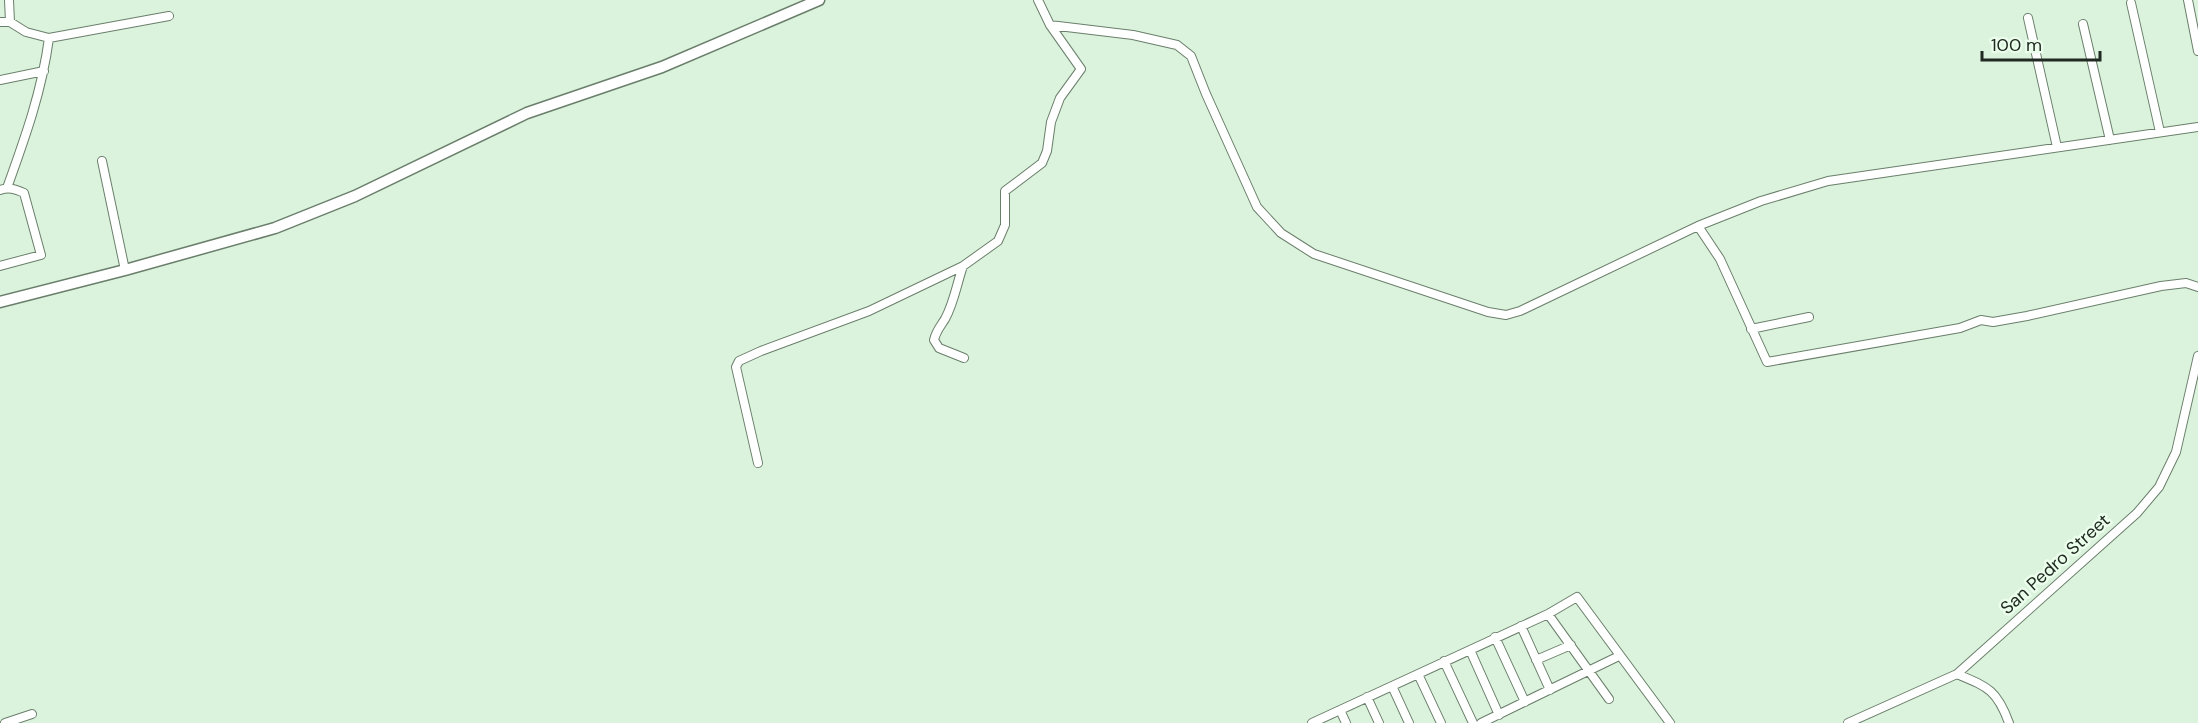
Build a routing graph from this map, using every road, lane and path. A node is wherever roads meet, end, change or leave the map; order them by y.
1 (9, 0) edge
2 (819, 0) edge
3 (1038, 0) edge
4 (2187, 0) edge
5 (2131, 3) dead end
6 (169, 16) dead end
7 (2028, 18) dead end
8 (5, 22) edge
9 (2083, 24) dead end
10 (1050, 25) junction
11 (49, 38) junction
12 (2198, 51) edge
13 (44, 70) junction
14 (0, 80) edge
15 (2198, 127) edge
16 (2160, 132) junction
17 (2110, 140) junction
18 (2057, 147) junction
19 (102, 161) dead end
20 (3, 189) edge
21 (1698, 226) junction
22 (0, 266) edge
23 (963, 266) junction
24 (125, 270) junction
25 (2198, 287) edge
26 (0, 302) edge
27 (1809, 317) dead end
28 (1751, 329) junction
29 (2198, 356) edge
30 (964, 358) dead end
31 (758, 463) dead end
32 (1548, 614) junction
33 (1521, 626) junction
34 (1496, 638) junction
35 (1571, 645) junction
36 (1470, 650) junction
37 (1619, 656) junction
38 (1536, 660) junction
39 (1444, 661) junction
40 (1590, 672) junction
41 (1418, 674) junction
42 (1956, 674) junction
43 (1392, 686) junction
44 (1550, 690) junction
45 (1367, 697) junction
46 (1609, 699) dead end
47 (1525, 702) junction
48 (1340, 710) junction
49 (32, 714) dead end
50 (1499, 715) junction
51 (5, 723) edge
52 (1313, 723) edge
53 (1346, 723) edge
54 (1379, 723) edge
55 (1409, 723) edge
56 (1441, 723) edge
57 (1473, 723) edge
58 (1481, 723) edge
59 (1670, 723) edge
60 (1848, 723) edge
61 (2009, 723) edge

1 - 8 street
2 - 24 street
3 - 10 street
4 - 12 street
5 - 16 street
6 - 11 street
7 - 18 street
8 - 11 street
9 - 17 street
10 - 21 street
10 - 23 street
11 - 13 street
13 - 14 street
13 - 20 street
15 - 16 street
16 - 17 street
17 - 18 street
18 - 21 street
19 - 24 street
20 - 22 street
21 - 28 street
23 - 30 street
23 - 31 street
24 - 26 street
25 - 28 street
27 - 28 street
29 - 42 street, San Pedro Street
32 - 33 street
32 - 35 street
32 - 37 street
33 - 34 street
33 - 38 street
34 - 36 street
34 - 47 street
35 - 38 street
35 - 40 street
36 - 39 street
36 - 50 street
37 - 40 street
37 - 59 street
38 - 44 street
39 - 41 street
39 - 57 street
40 - 44 street
40 - 46 street
41 - 43 street
41 - 56 street
42 - 60 street, San Pedro Street
42 - 61 street
43 - 45 street
43 - 55 street
44 - 47 street
45 - 48 street
45 - 54 street
47 - 50 street
48 - 52 street
48 - 53 street
49 - 51 street
50 - 58 street

